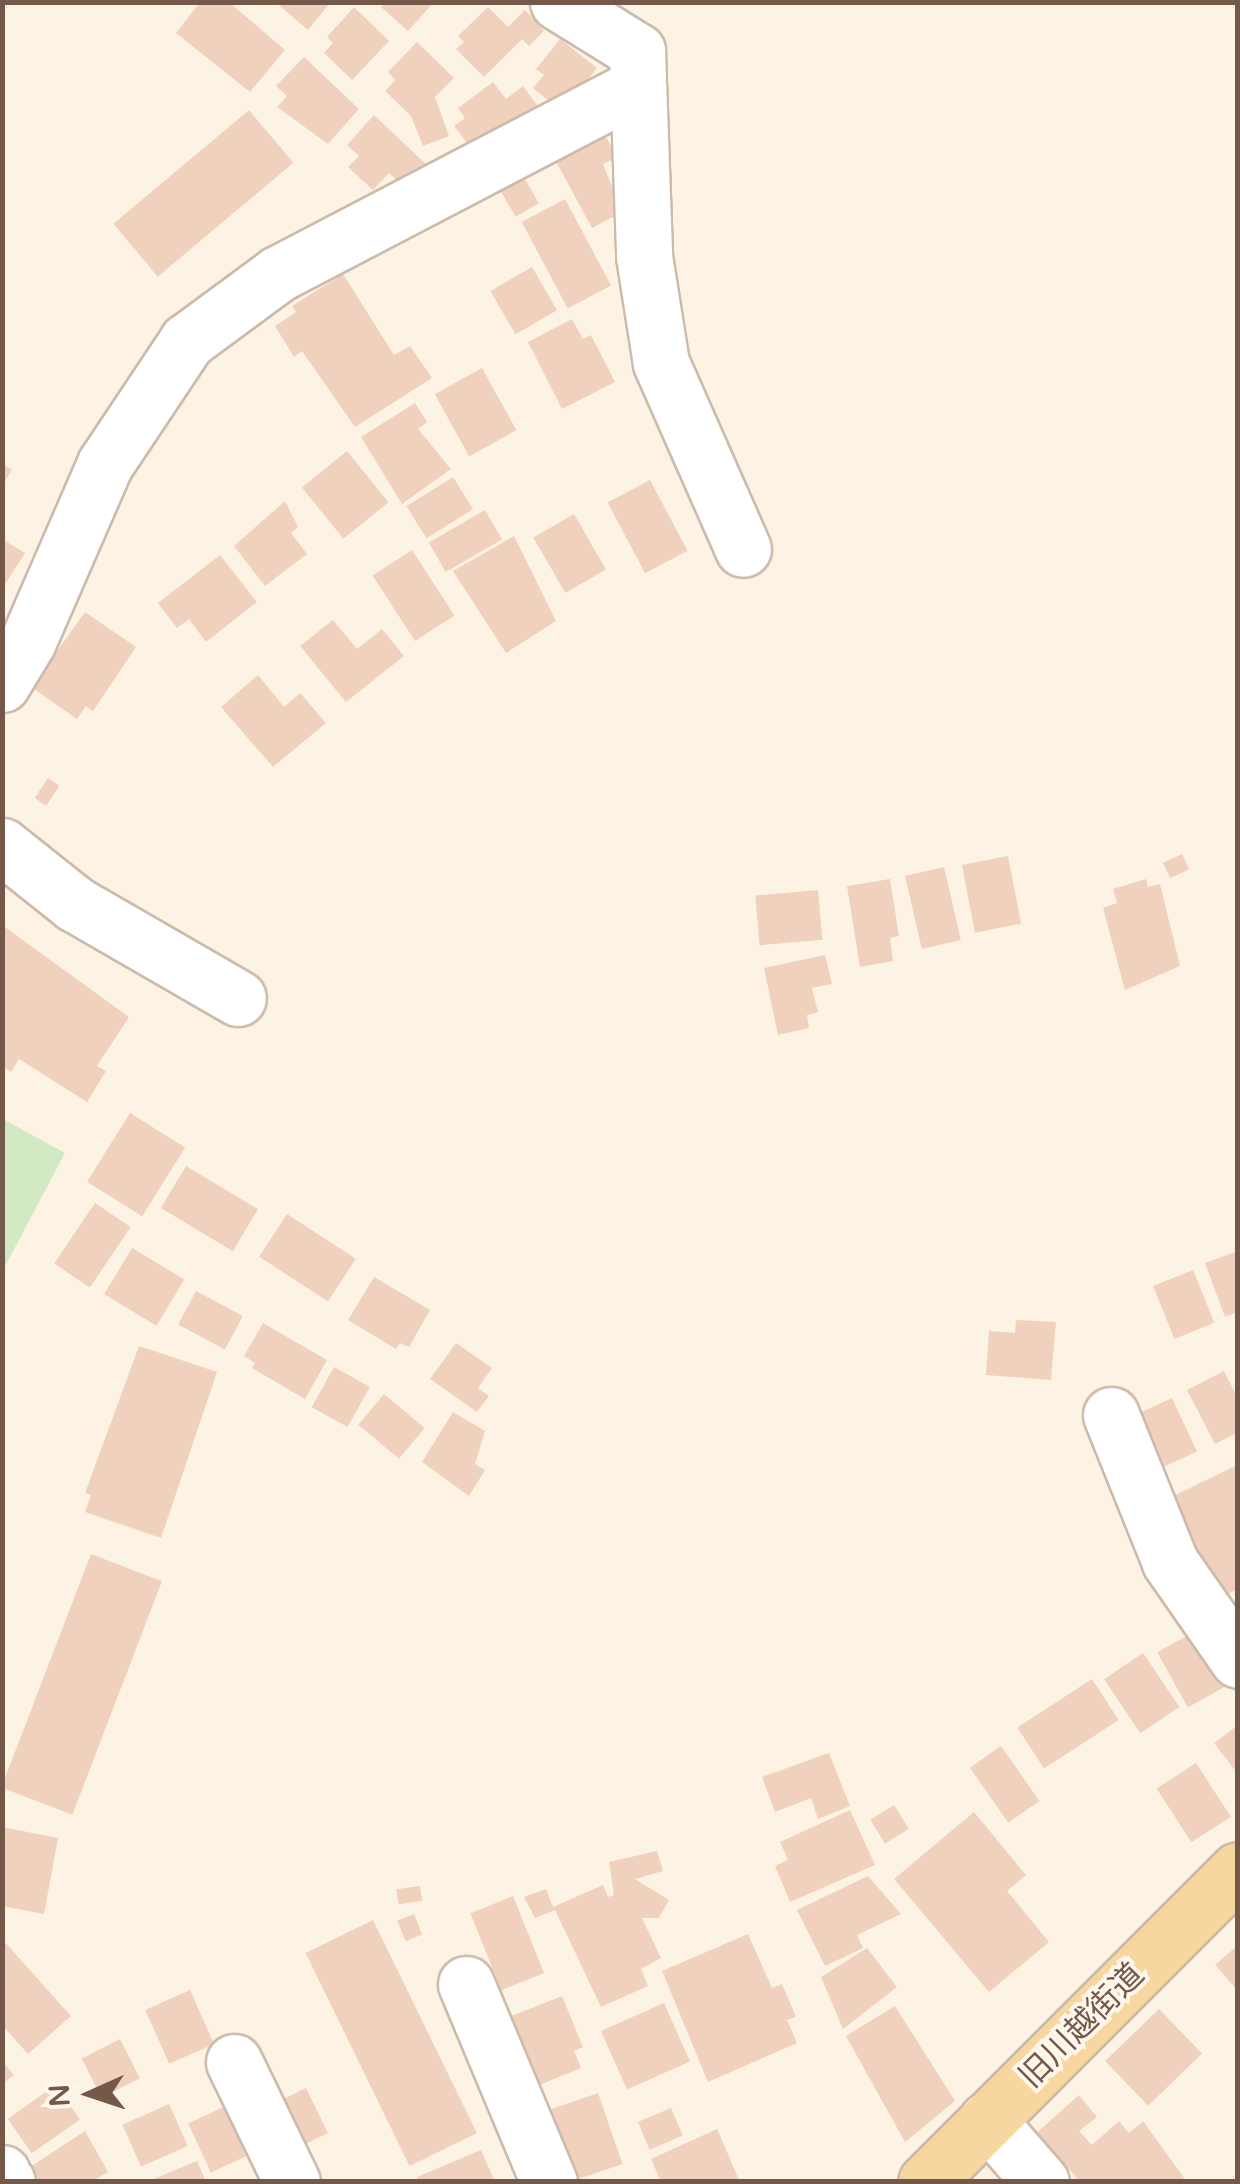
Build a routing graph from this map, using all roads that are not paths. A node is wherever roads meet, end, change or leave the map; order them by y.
1 (558, 2) edge
2 (634, 88) junction
3 (743, 549) dead end
4 (2, 684) edge
5 (2, 846) edge
6 (238, 998) dead end
7 (1111, 1416) dead end
8 (1238, 1660) edge
9 (1238, 1870) edge
10 (466, 1984) dead end
11 (234, 2062) dead end
12 (987, 2120) junction
13 (2, 2173) edge
14 (7, 2182) edge
15 (292, 2182) edge
16 (549, 2182) edge
17 (926, 2182) edge
18 (1041, 2182) edge

1 - 2 street
2 - 3 street
2 - 4 street
5 - 6 street
7 - 8 street
9 - 12 main road, 旧川越街道
10 - 16 street
11 - 15 street
12 - 17 main road, 旧川越街道
12 - 18 street
13 - 14 street

